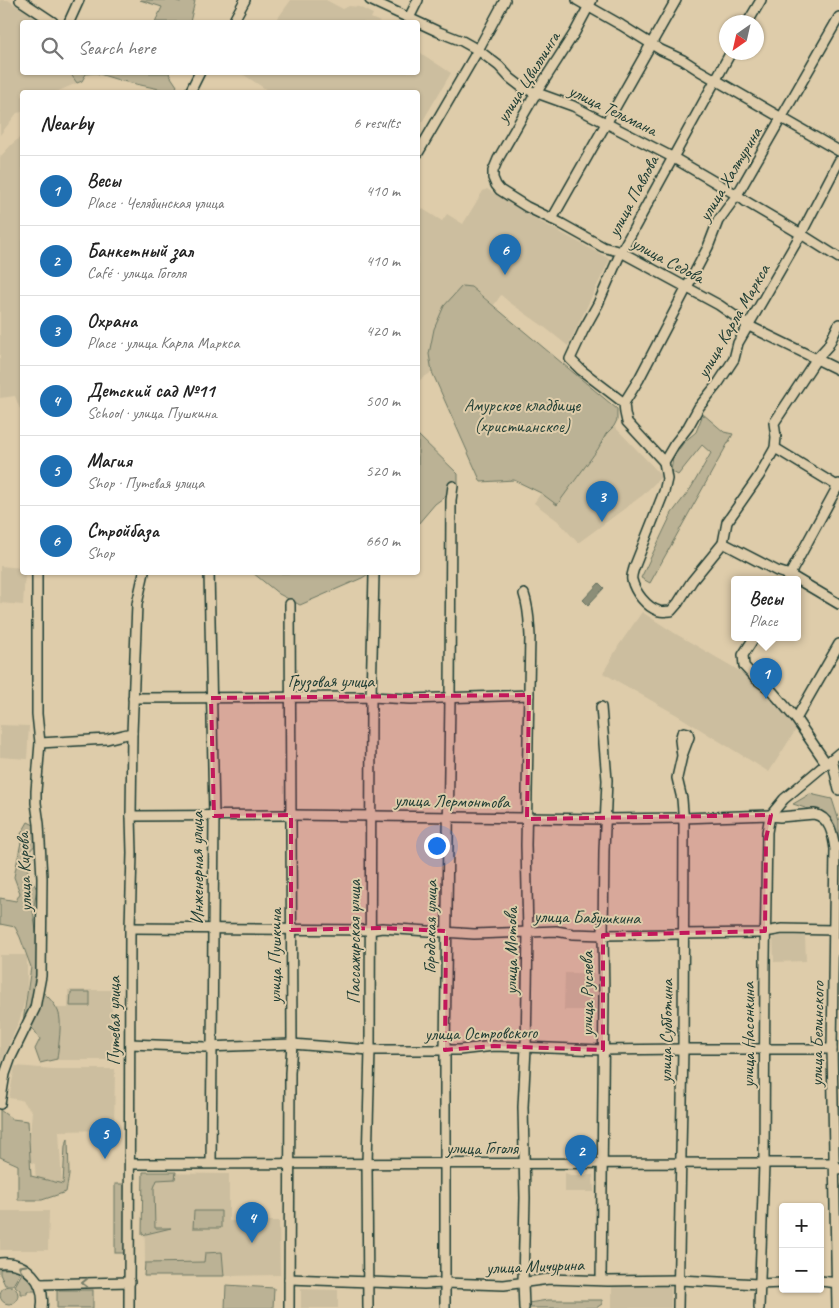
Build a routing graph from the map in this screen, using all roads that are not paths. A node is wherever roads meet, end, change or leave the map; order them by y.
1 (20, 0) edge
2 (79, 0) edge
3 (245, 0) edge
4 (370, 0) edge
5 (418, 0) edge
6 (505, 0) edge
7 (577, 0) edge
8 (676, 0) edge
9 (760, 0) edge
10 (591, 3) edge
11 (752, 15) edge
12 (839, 17) edge
13 (409, 18) junction
14 (50, 20) edge
15 (70, 20) edge
16 (233, 20) edge
17 (413, 20) edge
18 (420, 23) edge
19 (651, 44) junction
20 (478, 50) junction
21 (727, 60) edge
22 (198, 75) edge
23 (716, 79) junction
24 (191, 90) edge
25 (536, 93) junction
26 (782, 118) junction
27 (606, 123) junction
28 (420, 150) edge
29 (839, 151) edge
30 (672, 157) junction
31 (839, 162) edge
32 (493, 171) joint
33 (737, 195) junction
34 (552, 219) junction
35 (801, 234) junction
36 (621, 252) junction
37 (839, 258) edge
38 (687, 287) junction
39 (839, 324) edge
40 (749, 326) junction
41 (817, 358) junction
42 (839, 370) edge
43 (624, 403) junction
44 (775, 448) junction
45 (664, 462) junction
46 (453, 486) dead end
47 (839, 486) edge
48 (724, 543) junction
49 (37, 575) edge
50 (143, 575) edge
51 (209, 575) edge
52 (374, 575) dead end
53 (785, 576) edge
54 (789, 576) edge
55 (801, 585) edge
56 (524, 594) dead end
57 (290, 604) dead end
58 (839, 604) edge
59 (752, 641) edge
60 (839, 644) edge
61 (529, 695) junction
62 (290, 697) junction
63 (371, 697) junction
64 (133, 698) junction
65 (211, 698) junction
66 (450, 698) junction
67 (602, 707) dead end
68 (796, 719) junction
69 (132, 733) junction
70 (40, 743) junction
71 (682, 756) dead end
72 (834, 757) edge
73 (839, 790) edge
74 (291, 815) junction
75 (132, 816) junction
76 (214, 816) junction
77 (771, 816) junction
78 (370, 817) junction
79 (448, 817) junction
80 (684, 818) junction
81 (527, 819) junction
82 (605, 819) junction
83 (130, 928) junction
84 (213, 928) junction
85 (291, 930) junction
86 (370, 930) junction
87 (833, 930) junction
88 (446, 931) junction
89 (765, 931) junction
90 (528, 933) junction
91 (684, 934) junction
92 (603, 935) junction
93 (130, 1044) junction
94 (292, 1044) junction
95 (212, 1046) junction
96 (526, 1048) junction
97 (683, 1049) junction
98 (764, 1049) junction
99 (832, 1049) junction
100 (370, 1050) junction
101 (445, 1050) junction
102 (603, 1050) junction
103 (0, 1104) edge
104 (211, 1163) junction
105 (289, 1163) junction
106 (367, 1163) junction
107 (130, 1164) junction
108 (445, 1164) junction
109 (525, 1164) junction
110 (602, 1164) junction
111 (680, 1164) junction
112 (764, 1164) junction
113 (836, 1166) edge
114 (0, 1263) edge
115 (289, 1279) junction
116 (601, 1280) junction
117 (679, 1280) junction
118 (824, 1281) edge
119 (130, 1282) junction
120 (368, 1282) junction
121 (523, 1282) junction
122 (445, 1283) junction
123 (779, 1283) edge
124 (838, 1283) edge
125 (39, 1284) junction
126 (759, 1284) junction
127 (42, 1308) edge
128 (129, 1308) edge
129 (289, 1308) edge
130 (368, 1308) edge
131 (445, 1308) edge
132 (524, 1308) edge
133 (678, 1308) edge
134 (759, 1308) edge
135 (837, 1308) edge

1 - 14 street
2 - 15 street
3 - 16 street
4 - 13 street, улица Тельмана
5 - 13 street
6 - 20 street
7 - 10 street
8 - 19 street
9 - 11 street
10 - 19 street
10 - 25 street, улица Цвиллинга
12 - 26 street, улица Халтурина
13 - 17 street, улица Тельмана
18 - 20 street, улица Тельмана
19 - 23 street
19 - 27 street
20 - 25 street, улица Тельмана
20 - 28 street
21 - 23 street, улица Павлова
22 - 24 street
23 - 26 street
23 - 30 street, улица Павлова
25 - 27 street, улица Тельмана
25 - 32 street, улица Цвиллинга
26 - 29 street
26 - 33 street, улица Халтурина
27 - 30 street, улица Тельмана
27 - 34 street
30 - 33 street, улица Тельмана
30 - 36 street, улица Павлова
31 - 35 street, улица Карла Маркса
32 - 34 street, улица Седова
33 - 35 street, улица Тельмана
33 - 38 street, улица Халтурина
34 - 36 street, улица Седова
35 - 37 street, улица Тельмана
35 - 40 street, улица Карла Маркса
36 - 38 street, улица Седова
36 - 43 street, улица Павлова
38 - 40 street, улица Седова
38 - 43 street, улица Халтурина
39 - 41 street
40 - 41 street, улица Седова
40 - 45 street, улица Карла Маркса
41 - 42 street, улица Седова
41 - 44 street
43 - 45 street
44 - 47 street
44 - 48 street
45 - 48 street
46 - 66 street, Городская улица
47 - 54 street
48 - 53 street
49 - 70 street, улица Кирова
50 - 64 street, Путевая улица
51 - 65 street, Инженерная улица
52 - 63 street, Пассажирская улица
55 - 58 street
56 - 61 street, улица Мотова
57 - 62 street, улица Пушкина
59 - 68 street
60 - 68 street
61 - 66 street, Грузовая улица
61 - 81 street, улица Мотова
62 - 63 street, Грузовая улица
62 - 65 street, Грузовая улица
62 - 74 street, улица Пушкина
63 - 66 street, Грузовая улица
63 - 78 street, Пассажирская улица
64 - 65 street, Грузовая улица
64 - 69 street, Путевая улица
65 - 76 street, Инженерная улица
66 - 79 street, Городская улица
67 - 82 street, улица Русяева
68 - 72 street
69 - 70 street
69 - 75 street, Путевая улица
70 - 103 street, улица Кирова
71 - 80 street, улица Субботина
72 - 73 street
72 - 77 street, улица Насонкина
74 - 76 street, улица Лермонтова
74 - 78 street, улица Лермонтова
74 - 85 street, улица Пушкина
75 - 76 street, улица Лермонтова
75 - 83 street, Путевая улица
76 - 84 street, Инженерная улица
77 - 80 street, улица Лермонтова
77 - 87 street, улица Белинского
77 - 89 street, улица Насонкина
78 - 79 street, улица Лермонтова
78 - 86 street, Пассажирская улица
79 - 81 street, улица Лермонтова
79 - 88 street, Городская улица
80 - 82 street, улица Лермонтова
80 - 91 street, улица Субботина
81 - 82 street, улица Лермонтова
81 - 90 street, улица Мотова
82 - 92 street, улица Русяева
83 - 84 street, улица Бабушкина
83 - 93 street, Путевая улица
84 - 85 street, улица Бабушкина
84 - 95 street, Инженерная улица
85 - 86 street, улица Бабушкина
85 - 94 street, улица Пушкина
86 - 88 street, улица Бабушкина
86 - 100 street, Пассажирская улица
87 - 89 street, улица Бабушкина
87 - 99 street, улица Белинского
88 - 90 street, улица Бабушкина
88 - 101 street, Городская улица
89 - 91 street, улица Бабушкина
89 - 98 street, улица Насонкина
90 - 92 street, улица Бабушкина
90 - 96 street, улица Мотова
91 - 92 street, улица Бабушкина
91 - 97 street, улица Субботина
92 - 102 street, улица Русяева
93 - 95 street, улица Островского
93 - 107 street, Путевая улица
94 - 95 street, улица Островского
94 - 100 street, улица Островского
94 - 105 street, улица Пушкина
95 - 104 street, Инженерная улица
96 - 101 street, улица Островского
96 - 102 street, улица Островского
96 - 109 street, улица Мотова
97 - 98 street, улица Островского
97 - 102 street, улица Островского
97 - 111 street, улица Субботина
98 - 99 street, улица Островского
98 - 112 street, улица Насонкина
99 - 113 street, улица Белинского
100 - 101 street, улица Островского
100 - 106 street, Пассажирская улица
101 - 108 street, Городская улица
102 - 110 street, улица Русяева
104 - 105 street, улица Гоголя
104 - 107 street, улица Гоголя
105 - 106 street, улица Гоголя
105 - 115 street, улица Пушкина
106 - 108 street, улица Гоголя
106 - 120 street, Пассажирская улица
107 - 119 street, Путевая улица
108 - 109 street, улица Гоголя
108 - 122 street, Городская улица
109 - 110 street, улица Гоголя
109 - 121 street, улица Мотова
110 - 111 street, улица Гоголя
110 - 116 street, улица Русяева
111 - 112 street, улица Гоголя
111 - 117 street, улица Субботина
112 - 113 street, улица Гоголя
112 - 126 street, улица Насонкина
113 - 124 street, улица Белинского
125 -> 114 street
115 - 120 street, улица Мичурина
115 - 129 street, улица Пушкина
116 - 117 street, улица Мичурина
116 - 121 street, улица Мичурина
117 - 126 street, улица Мичурина
117 - 133 street, улица Субботина
118 - 124 street
119 -> 125 street
119 - 128 street, Путевая улица
120 - 122 street, улица Мичурина
120 - 130 street, Пассажирская улица
121 - 122 street, улица Мичурина
121 - 132 street, улица Мотова
122 - 131 street, Городская улица
123 - 126 street, улица Мичурина
124 - 135 street, улица Белинского
125 - 127 street
126 - 134 street, улица Насонкина

